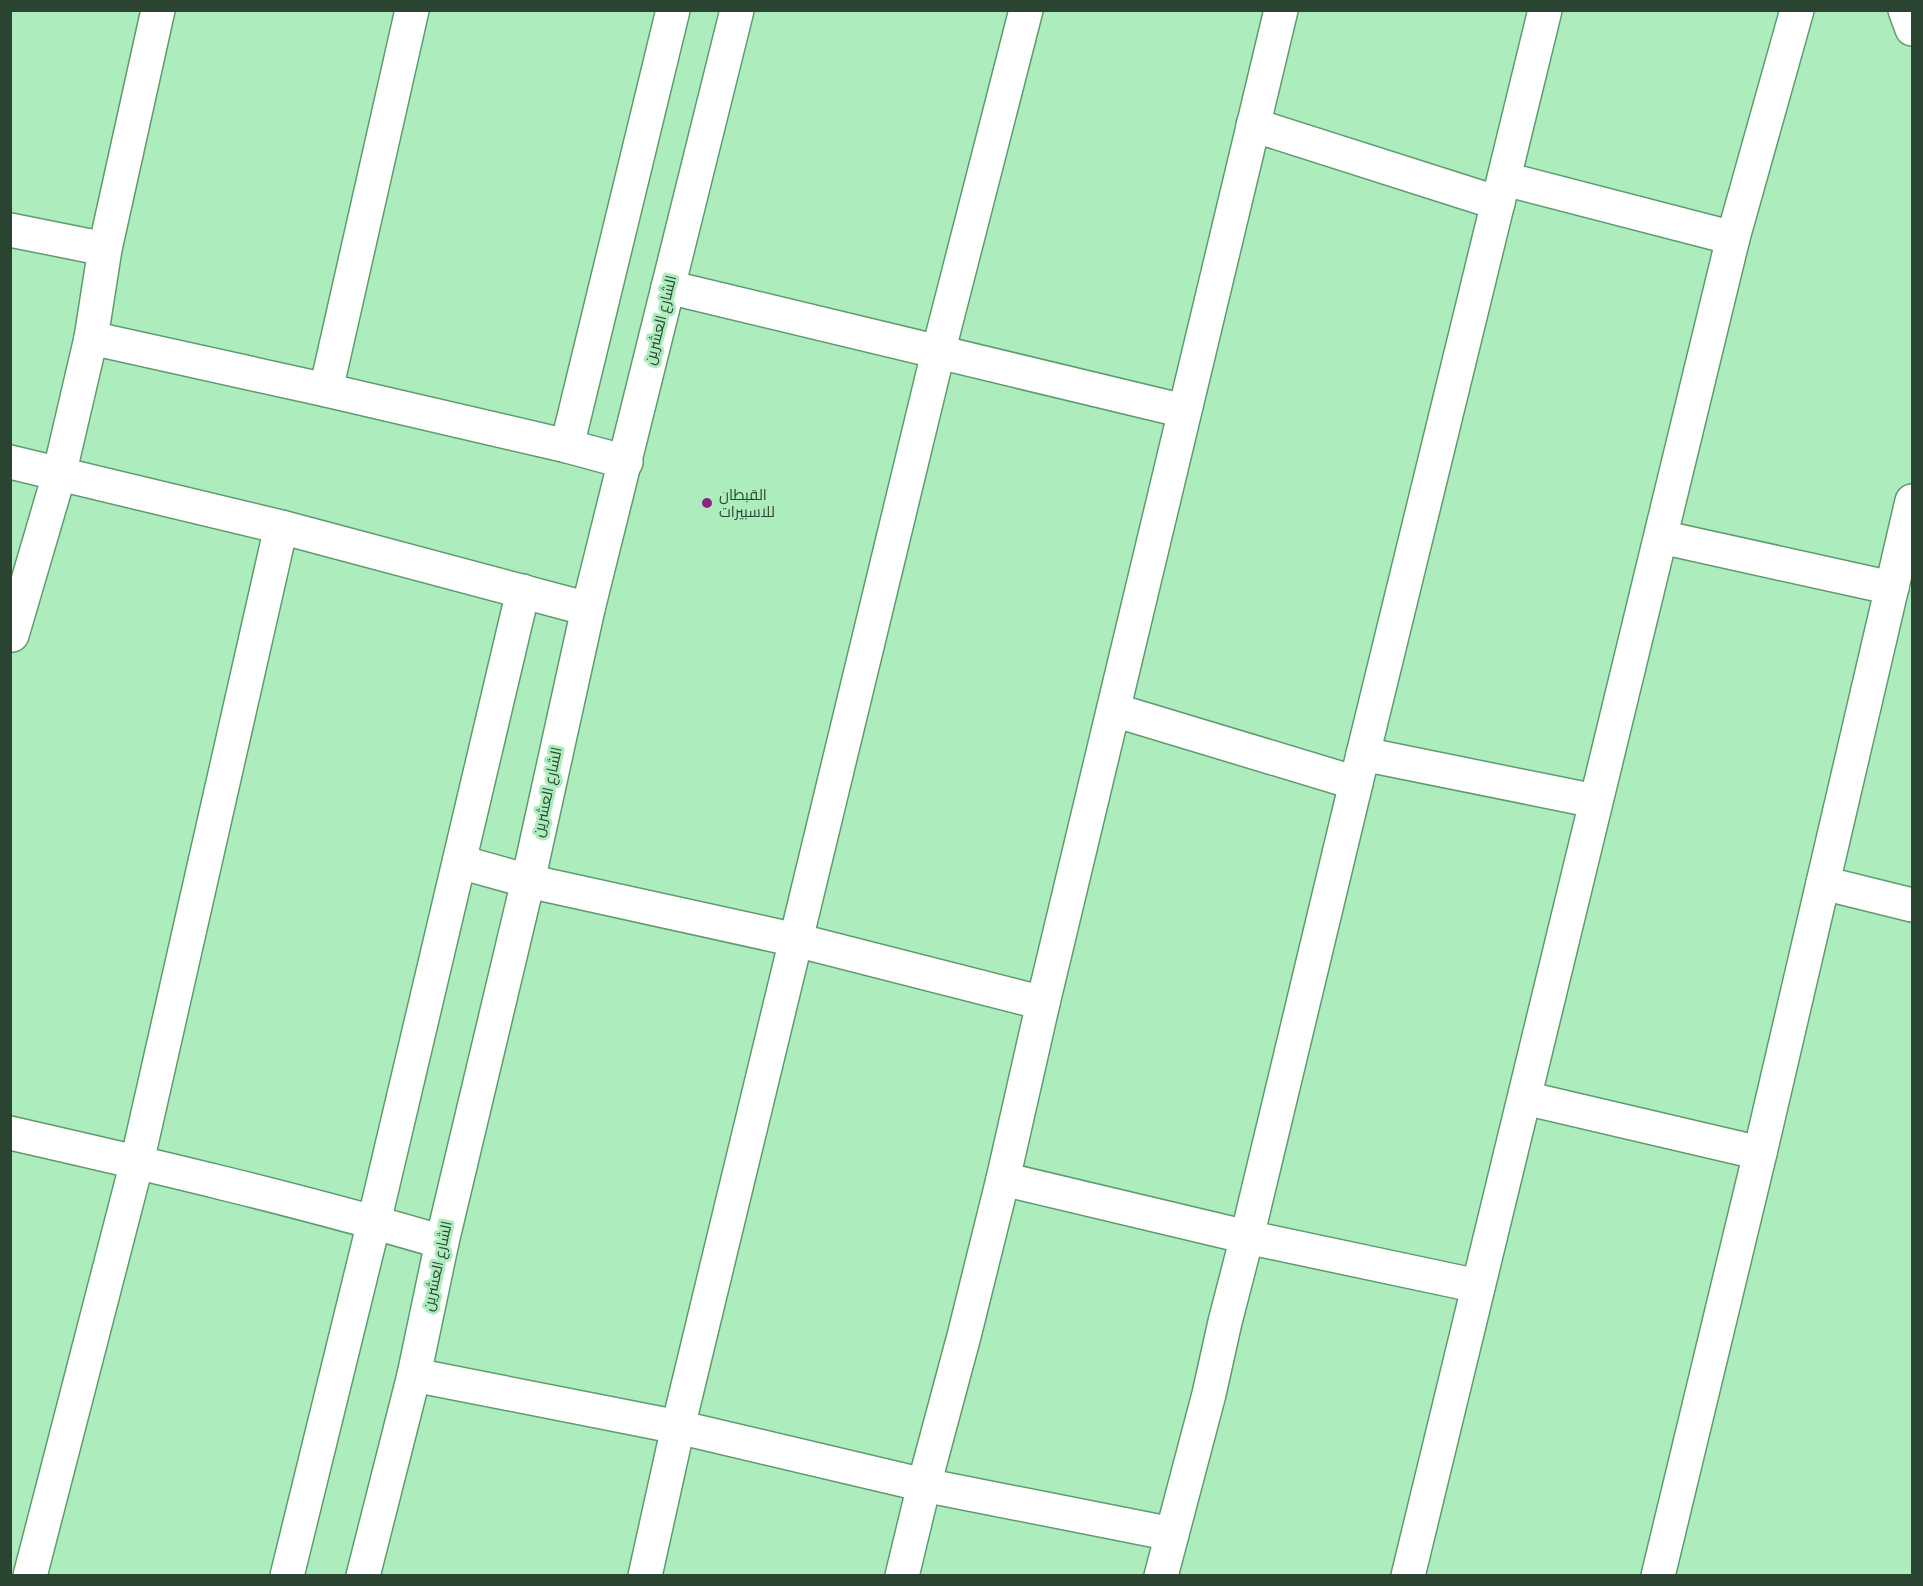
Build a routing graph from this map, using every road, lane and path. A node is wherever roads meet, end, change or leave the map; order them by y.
1 (158, 10) edge
2 (412, 10) edge
3 (673, 10) edge
4 (737, 10) edge
5 (1026, 10) edge
6 (1281, 10) edge
7 (1545, 10) edge
8 (1797, 10) edge
9 (1905, 10) edge
10 (1912, 28) edge
11 (1253, 125) junction
12 (1502, 191) junction
13 (10, 230) edge
14 (1733, 238) junction
15 (105, 249) junction
16 (668, 287) junction
17 (91, 338) junction
18 (938, 353) junction
19 (326, 390) junction
20 (1184, 411) junction
21 (567, 446) junction
22 (10, 462) edge
23 (626, 462) junction
24 (59, 475) junction
25 (1912, 501) edge
26 (281, 527) junction
27 (1661, 537) junction
28 (1892, 588) junction
29 (523, 591) junction
30 (588, 609) junction
31 (11, 638) edge
32 (1114, 710) junction
33 (1359, 768) junction
34 (1595, 801) junction
35 (460, 862) junction
36 (528, 881) junction
37 (1823, 883) junction
38 (1912, 905) edge
39 (796, 940) junction
40 (1043, 1003) junction
41 (1525, 1098) junction
42 (10, 1133) edge
43 (1760, 1153) junction
44 (137, 1162) junction
45 (1003, 1179) junction
46 (374, 1222) junction
47 (1247, 1237) junction
48 (442, 1242) junction
49 (1478, 1286) junction
50 (414, 1375) junction
51 (678, 1427) junction
52 (924, 1485) junction
53 (1172, 1534) junction
54 (30, 1575) edge
55 (286, 1575) edge
56 (363, 1575) edge
57 (645, 1575) edge
58 (902, 1575) edge
59 (1161, 1575) edge
60 (1408, 1575) edge
61 (1658, 1575) edge

1 - 15 street
2 - 19 street
3 - 21 street
4 - 16 street, الشارع العشرين
5 - 18 street
6 - 11 street
7 - 12 street
8 - 14 street
9 - 10 street
11 - 12 street
11 - 20 street
12 - 14 street
12 - 33 street
13 - 15 street
14 - 27 street
15 - 17 street
16 - 18 street
16 - 23 street, الشارع العشرين
17 - 19 street
17 - 24 street
18 - 20 street
18 - 39 street
19 - 21 street
20 - 32 street
21 - 23 street
22 - 24 street
23 - 30 street, الشارع العشرين
24 - 26 street
24 - 31 street
25 - 28 street
26 - 29 street
26 - 44 street
27 - 28 street
27 - 34 street
28 - 37 street
29 - 30 street
29 - 35 street
30 - 36 street, الشارع العشرين
32 - 33 street
32 - 40 street
33 - 34 street
33 - 47 street
34 - 41 street
35 - 36 street
35 - 46 street
36 - 39 street
36 - 48 street, الشارع العشرين
37 - 38 street
37 - 43 street
39 - 40 street
39 - 51 street
40 - 45 street
41 - 43 street
41 - 49 street
42 - 44 street
43 - 61 street
44 - 46 street
44 - 54 street
45 - 47 street
45 - 52 street
46 - 48 street
46 - 55 street
47 - 49 street
47 - 53 street
48 - 50 street, الشارع العشرين
49 - 60 street
50 - 51 street
50 - 56 street, الشارع العشرين
51 - 52 street
51 - 57 street
52 - 53 street
52 - 58 street
53 - 59 street

